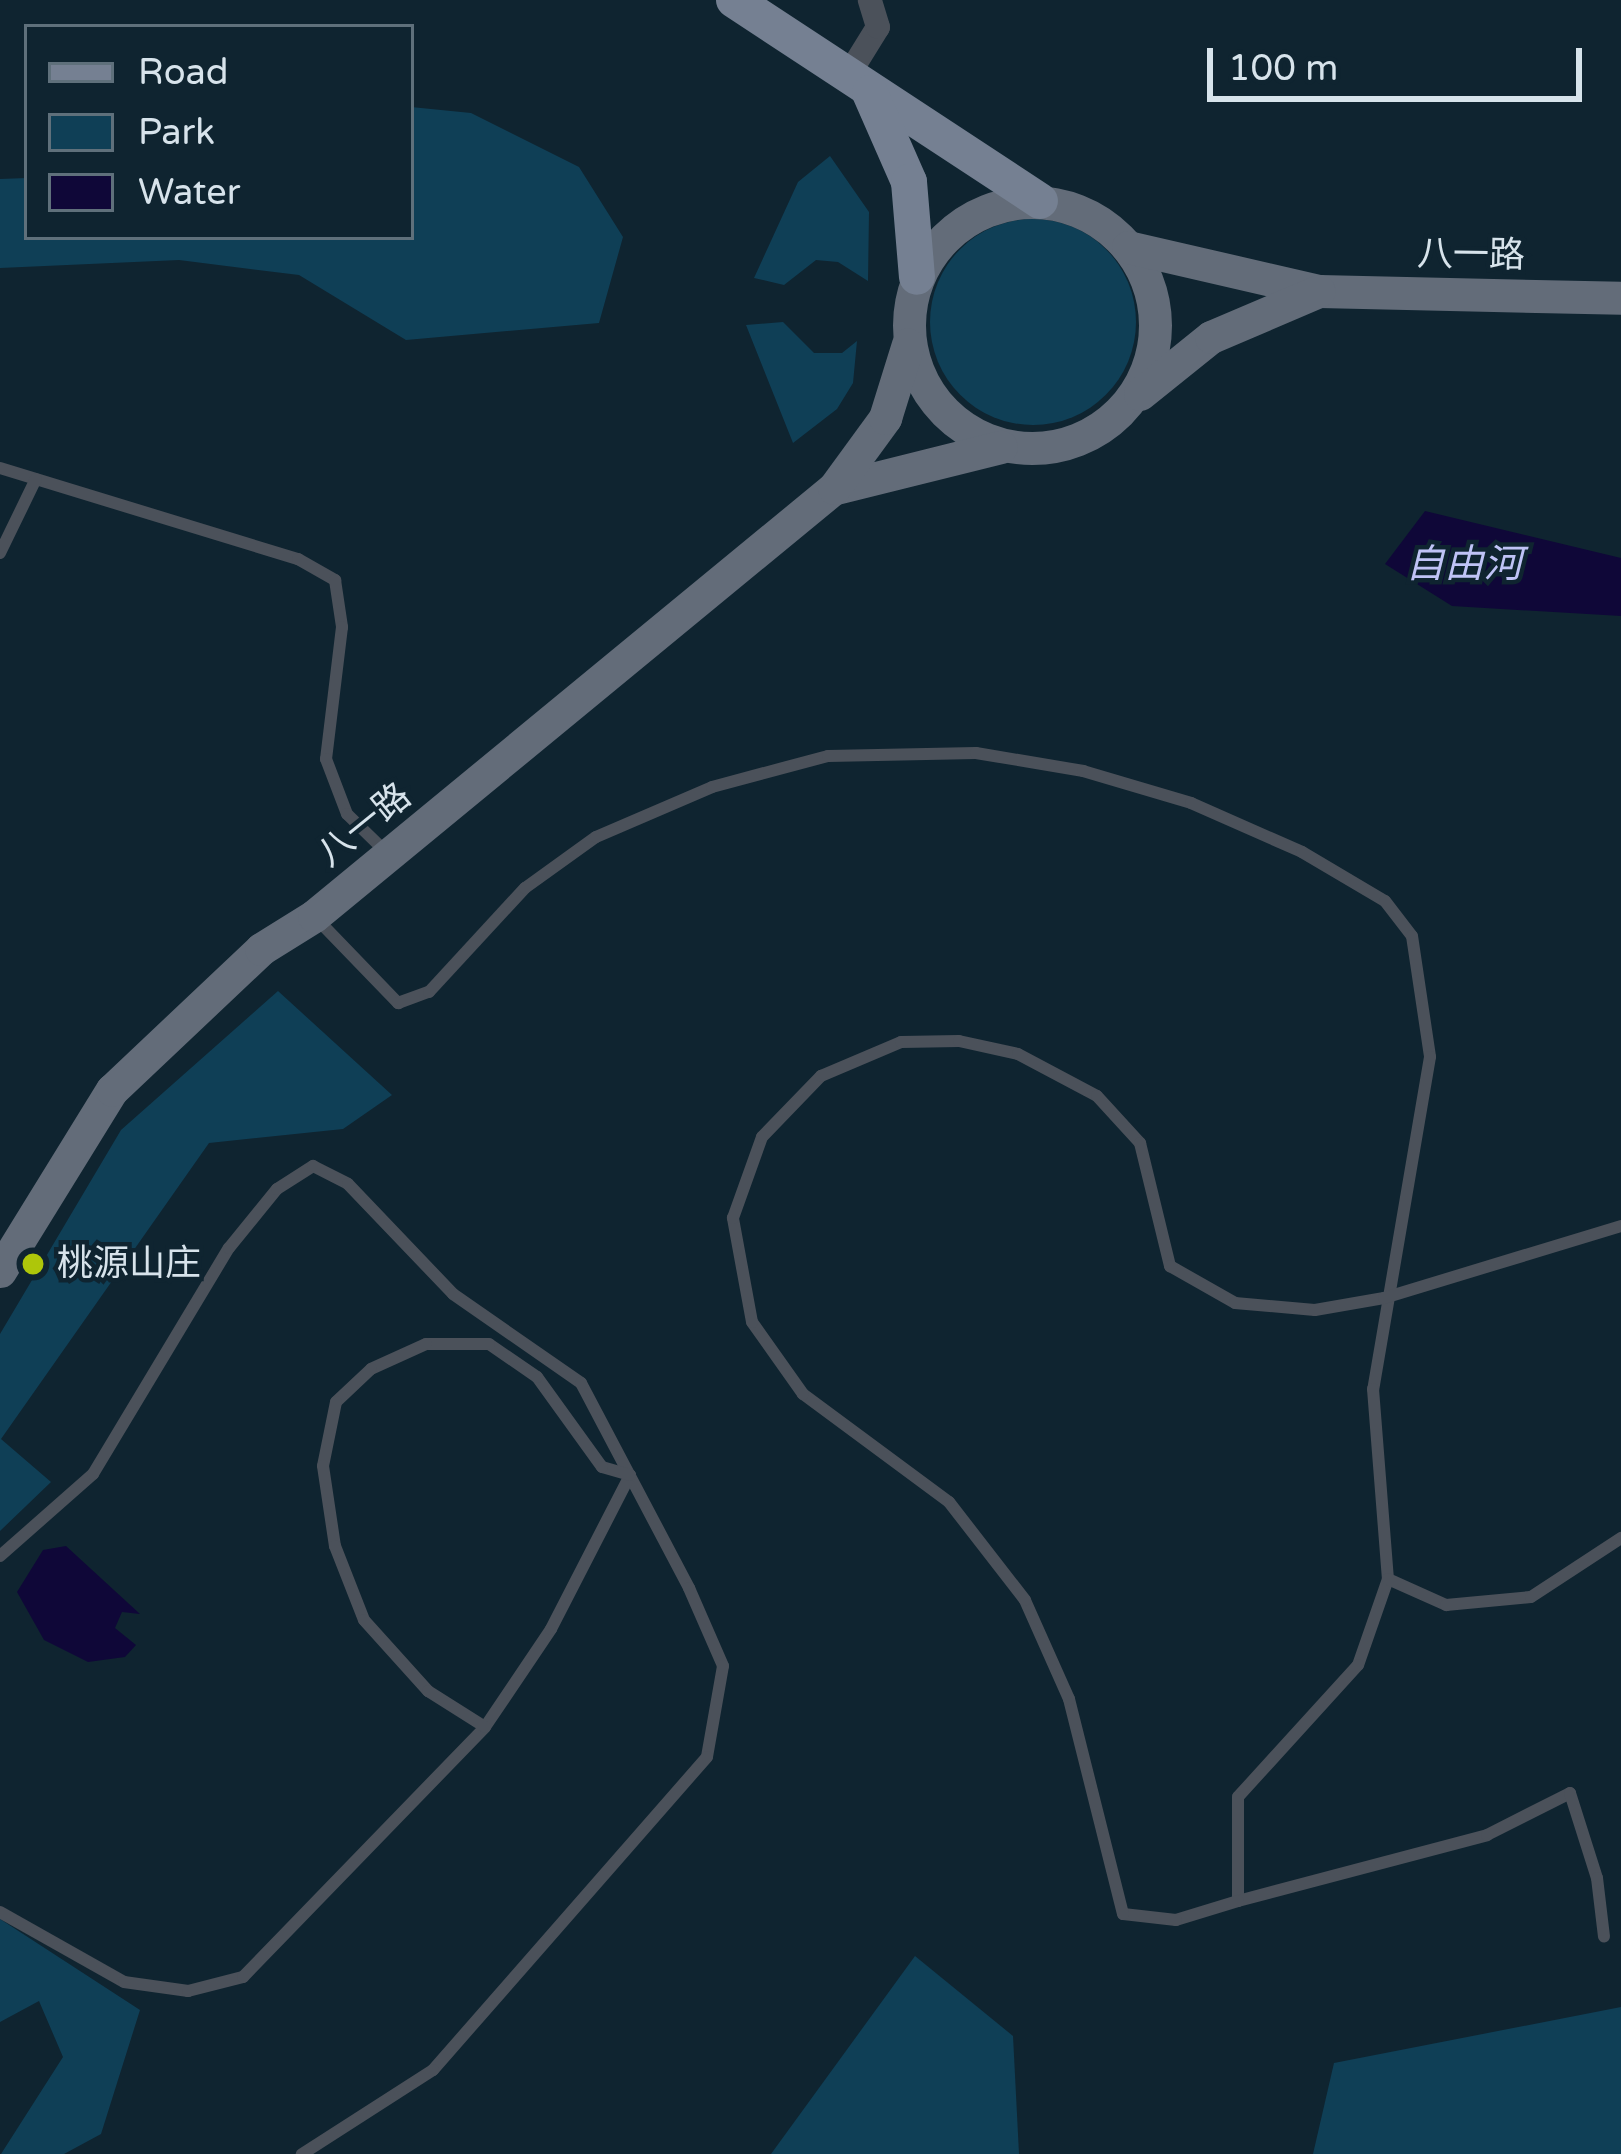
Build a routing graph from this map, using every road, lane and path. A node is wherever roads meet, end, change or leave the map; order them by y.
1 (734, 0) edge
2 (870, 0) edge
3 (859, 82) junction
4 (1040, 201) junction
5 (1128, 247) junction
6 (917, 277) junction
7 (1319, 291) junction
8 (1621, 298) edge
9 (908, 344) junction
10 (1130, 403) junction
11 (1004, 446) junction
12 (0, 468) edge
13 (36, 478) junction
14 (834, 488) junction
15 (0, 553) edge
16 (389, 855) junction
17 (314, 916) junction
18 (1621, 1226) edge
19 (0, 1271) edge
20 (1384, 1298) junction
21 (630, 1475) junction
22 (1621, 1538) edge
23 (0, 1556) edge
24 (1388, 1579) junction
25 (484, 1727) junction
26 (1238, 1901) junction
27 (0, 1912) edge
28 (1604, 1936) dead end
29 (302, 2154) edge

1 - 3 main road
2 - 3 street
3 - 4 main road
3 - 6 main road
4 - 5 main road
4 - 6 main road
5 - 7 main road
5 - 10 main road
6 - 9 main road
7 - 8 main road, 八一路
7 - 10 main road
9 - 11 main road
9 - 14 main road
10 - 11 main road
11 - 14 main road
12 - 13 lane
13 - 15 lane
13 - 16 lane
14 - 16 main road, 八一路
16 - 17 main road, 八一路
17 - 19 main road, 八一路
17 - 20 lane
18 - 20 lane
20 - 24 lane
20 - 26 lane
21 - 23 lane
21 - 25 lane
21 - 25 lane
21 - 29 lane
22 - 24 lane
24 - 26 lane
25 - 27 lane
26 - 28 lane

